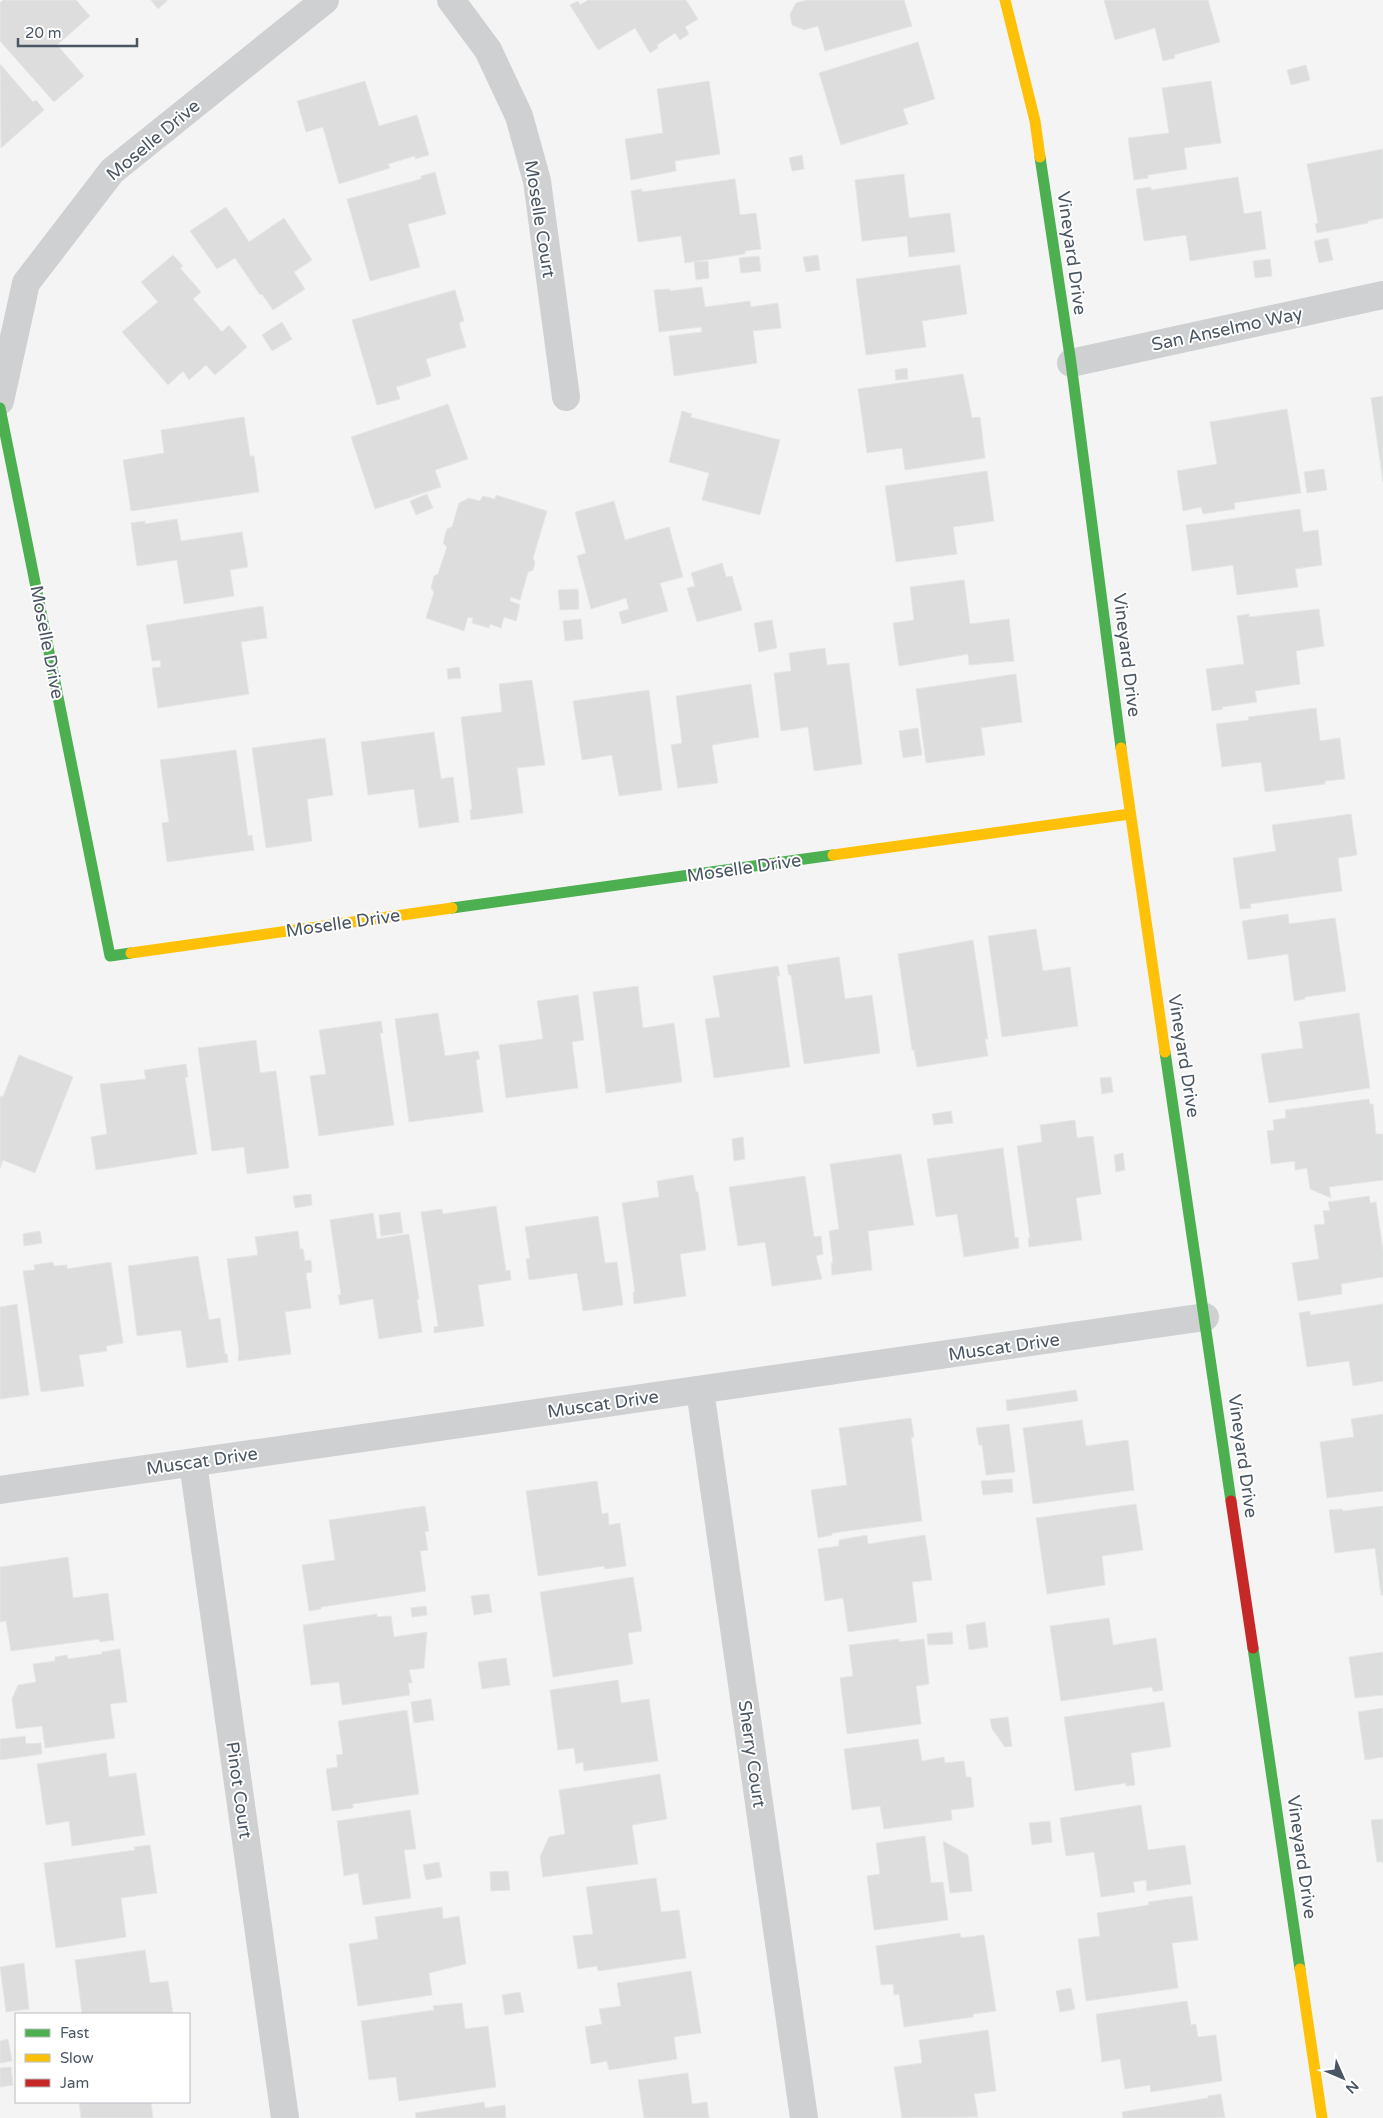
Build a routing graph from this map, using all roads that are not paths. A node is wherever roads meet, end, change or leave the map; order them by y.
1 (325, 0) edge
2 (451, 0) edge
3 (1004, 0) edge
4 (1383, 295) edge
5 (1072, 363) junction
6 (566, 397) dead end
7 (0, 401) edge
8 (0, 408) edge
9 (1130, 814) junction
10 (1205, 1317) junction
11 (700, 1390) junction
12 (193, 1463) junction
13 (0, 1490) edge
14 (285, 2118) edge
15 (804, 2118) edge
16 (1322, 2118) edge

1 - 7 street, Moselle Drive
2 - 6 street, Moselle Court
3 - 5 street, Vineyard Drive
4 - 5 street, San Anselmo Way
5 - 9 street, Vineyard Drive
8 - 9 street, Moselle Drive
9 - 10 street, Vineyard Drive
10 - 11 street, Muscat Drive
10 - 16 street, Vineyard Drive
11 - 12 street, Muscat Drive
11 - 15 street, Sherry Court
12 - 13 street, Muscat Drive
12 - 14 street, Pinot Court

